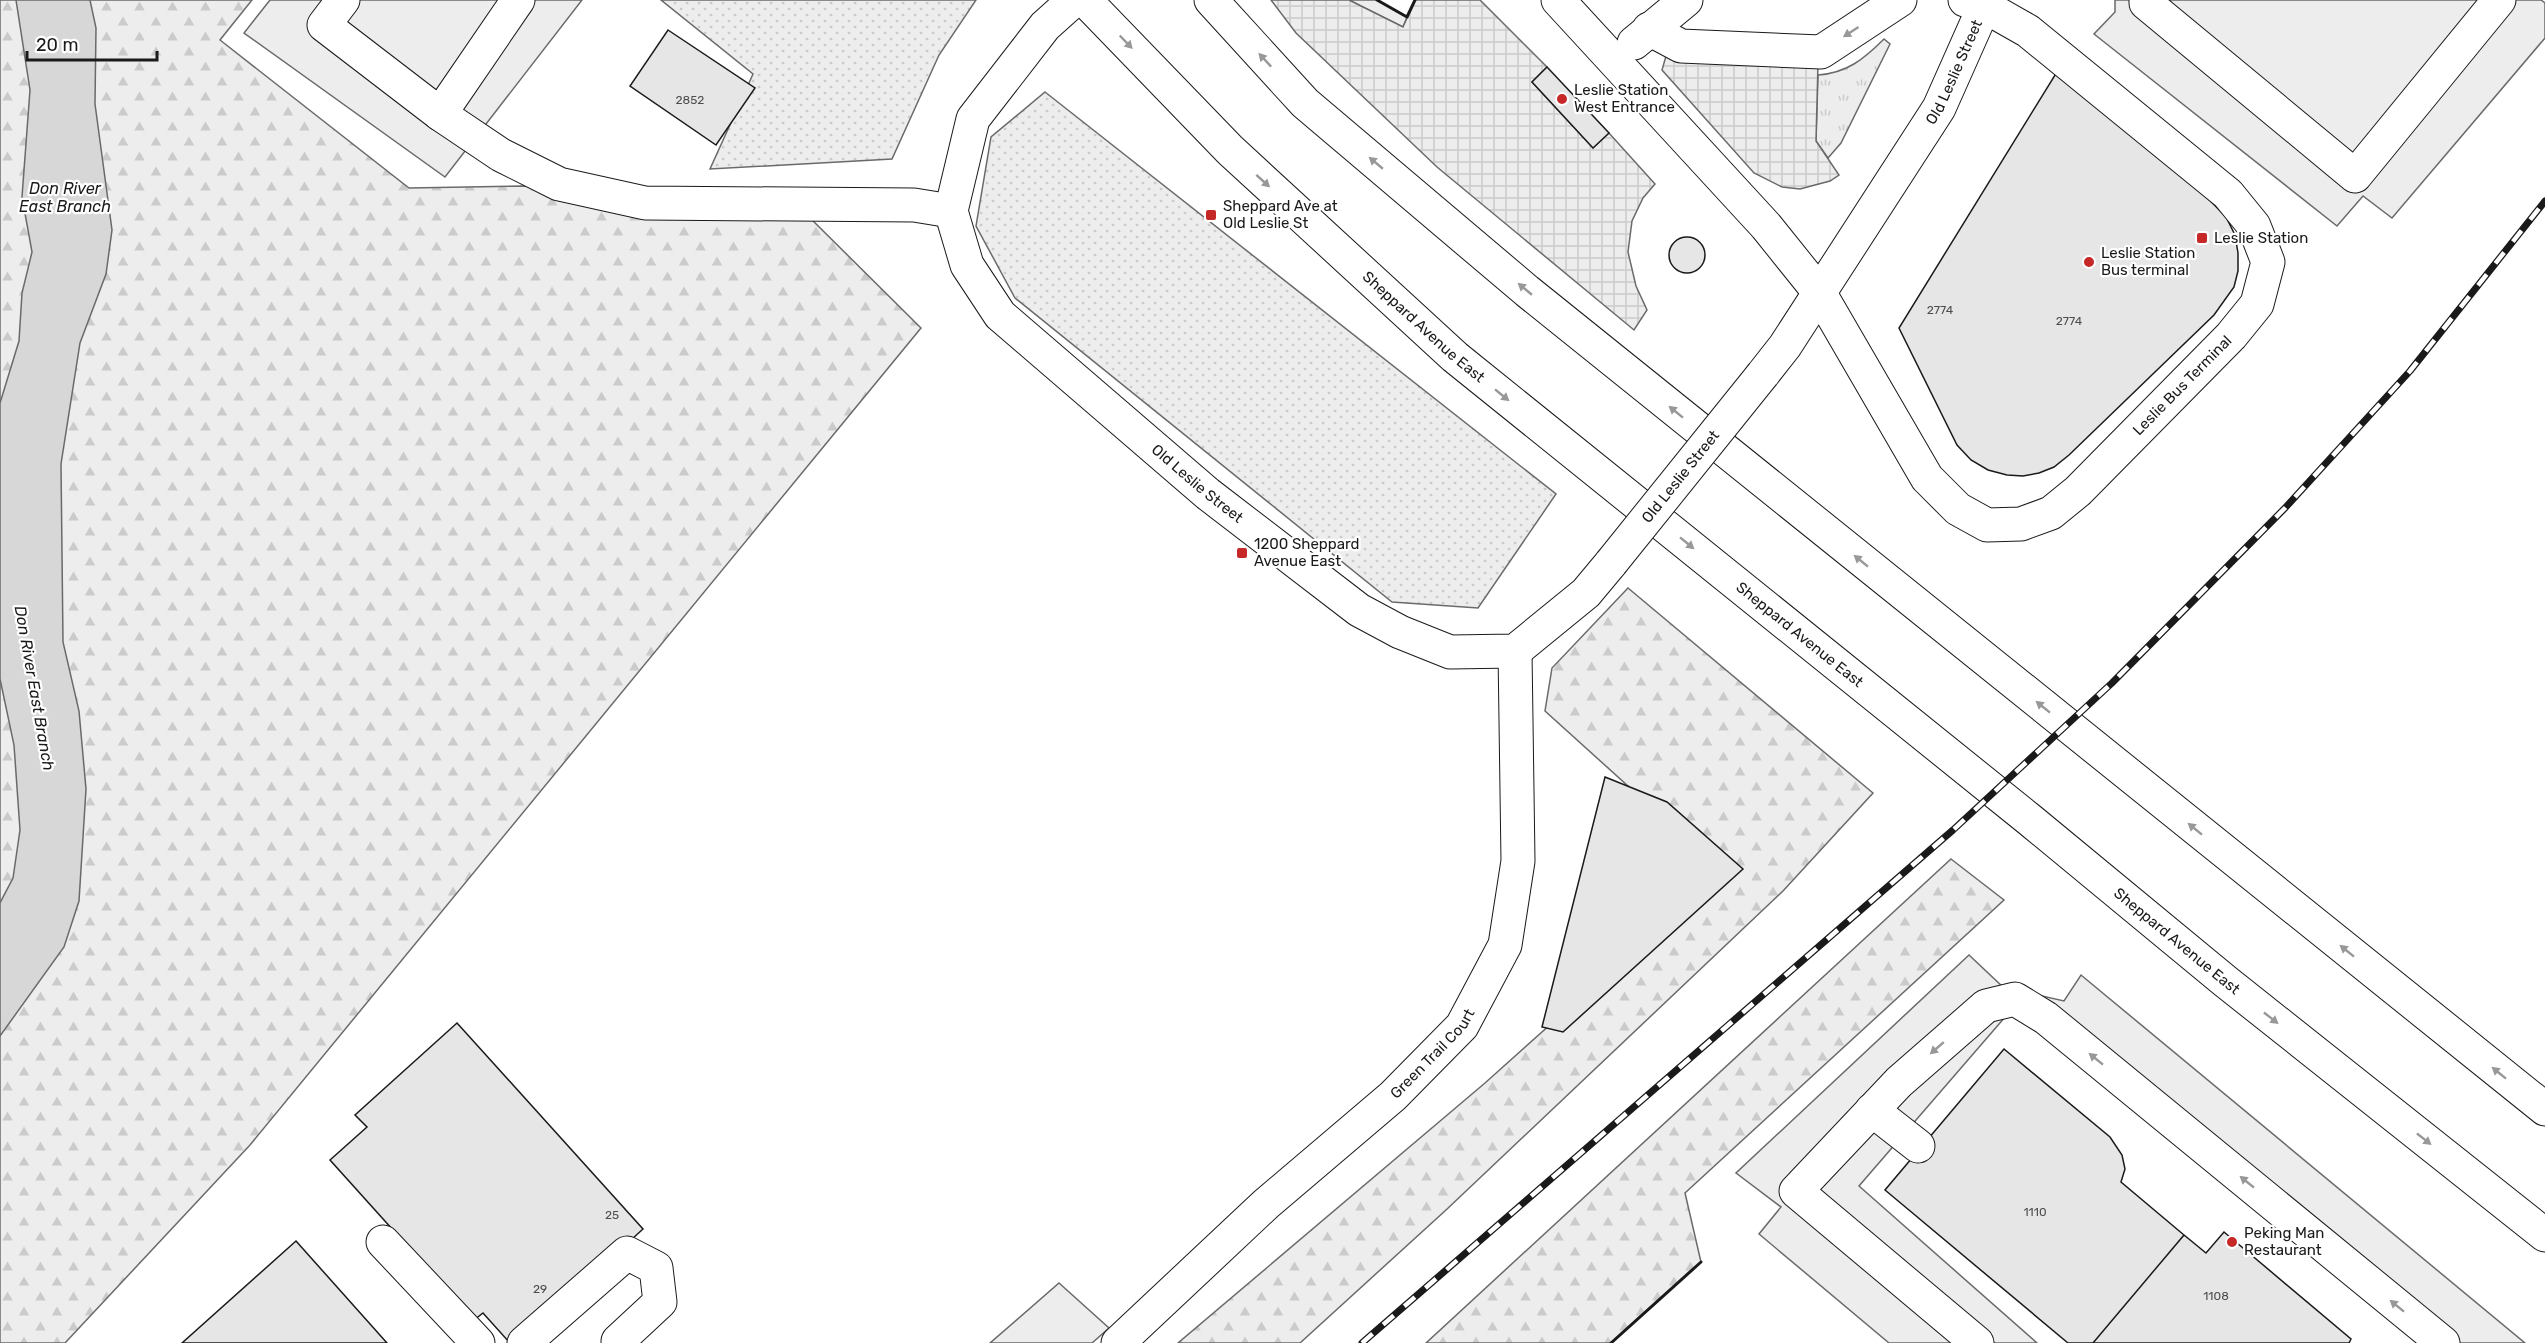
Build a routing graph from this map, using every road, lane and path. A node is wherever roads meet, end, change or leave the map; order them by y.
1 (343, 0) edge
2 (519, 0) edge
3 (1074, 0) edge
4 (1085, 0) edge
5 (1210, 0) edge
6 (1558, 0) edge
7 (1686, 0) edge
8 (1900, 0) edge
9 (2146, 0) edge
10 (2499, 0) edge
11 (1979, 2) edge
12 (1649, 29) junction
13 (1614, 61) junction
14 (440, 114) junction
15 (951, 211) junction
16 (1819, 292) junction
17 (1515, 651) junction
18 (2545, 1109) edge
19 (1872, 1110) junction
20 (1918, 1146) dead end
21 (2545, 1235) edge
22 (383, 1242) dead end
23 (618, 1342) edge
24 (478, 1343) edge
25 (524, 1343) edge
26 (1118, 1343) edge
27 (1977, 1343) edge
28 (2443, 1343) edge

1 - 14 main road
2 - 14 main road
3 - 15 main road, Old Leslie Street
4 -> 21 main road, Sheppard Avenue East
18 -> 5 main road
6 - 13 main road
7 - 12 main road
8 -> 12 main road
9 - 10 main road
11 - 16 main road, Old Leslie Street
11 - 16 main road, Leslie Bus Terminal
12 - 13 main road
13 - 16 main road
14 - 15 main road
15 - 17 main road, Old Leslie Street
16 - 17 main road, Old Leslie Street, bridge
17 - 26 main road, Green Trail Court
19 - 20 main road
19 - 27 main road
28 -> 19 main road
22 - 24 main road
23 - 25 main road

